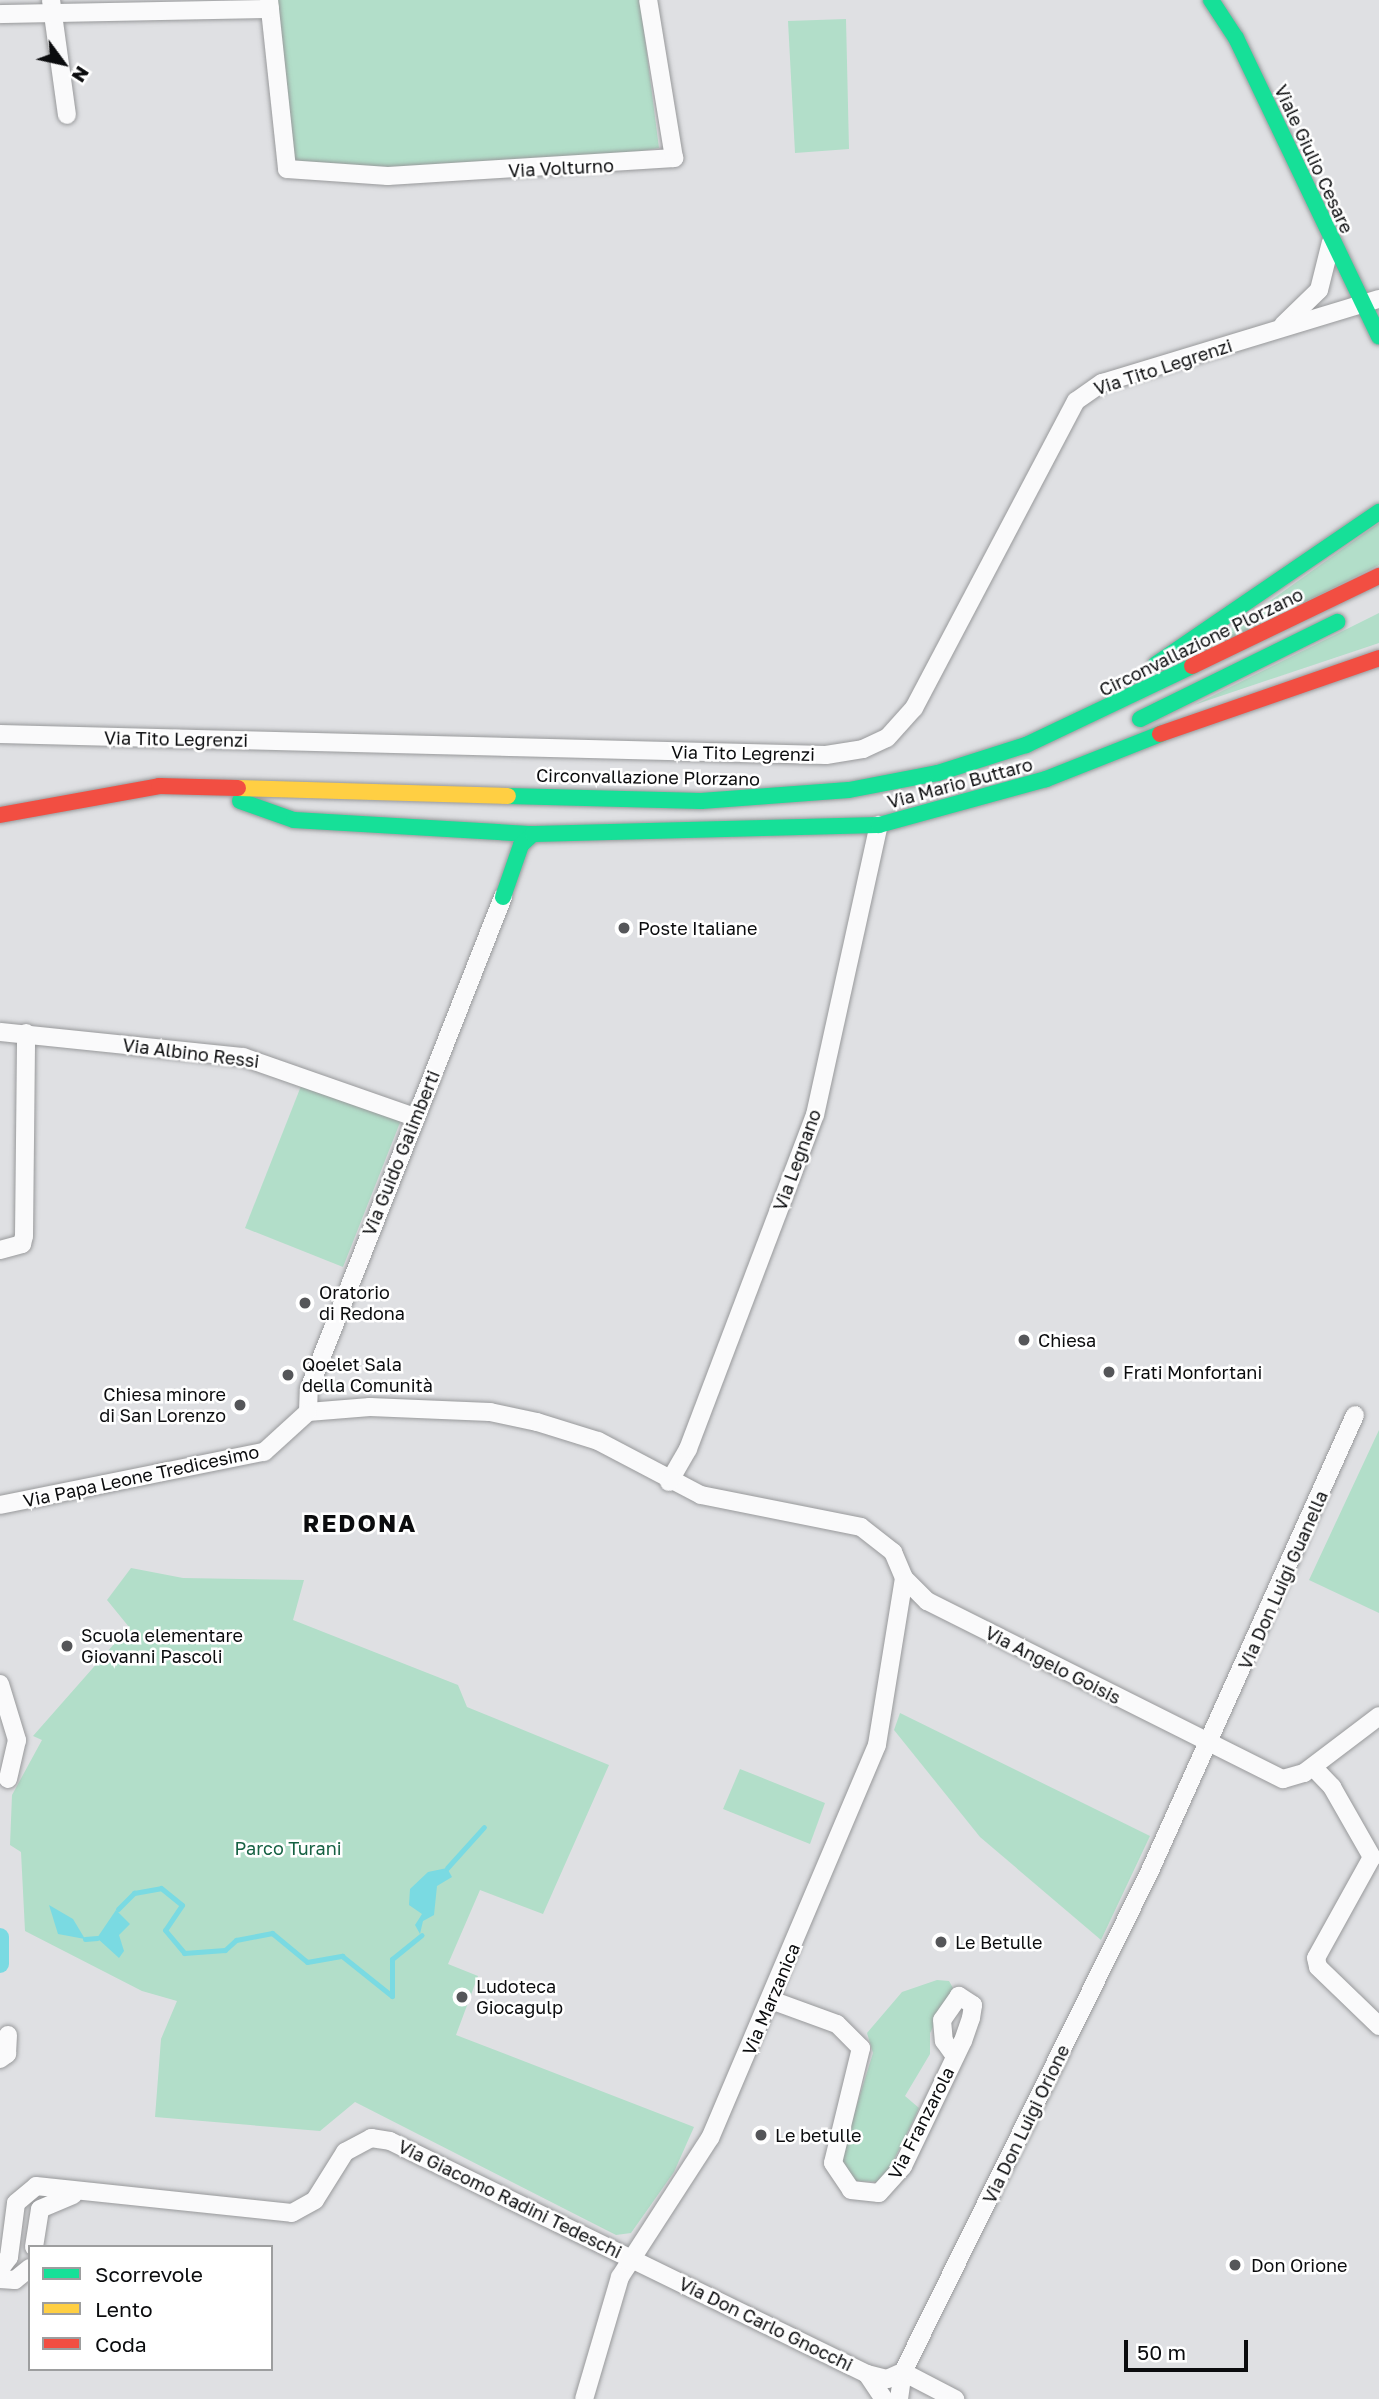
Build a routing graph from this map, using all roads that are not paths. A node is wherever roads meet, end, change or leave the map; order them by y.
1 (648, 0) edge
2 (1211, 0) edge
3 (269, 4) edge
4 (52, 6) edge
5 (0, 14) edge
6 (67, 115) dead end
7 (1331, 240) junction
8 (1371, 303) edge
9 (1271, 332) junction
10 (1379, 337) edge
11 (1379, 512) edge
12 (1379, 576) edge
13 (1354, 614) dead end
14 (1378, 658) edge
15 (1126, 725) dead end
16 (0, 734) edge
17 (1036, 761) dead end
18 (611, 796) junction
19 (240, 801) junction
20 (0, 815) edge
21 (879, 825) junction
22 (434, 827) junction
23 (0, 828) edge
24 (533, 834) junction
25 (503, 897) junction
26 (0, 1031) edge
27 (26, 1033) junction
28 (414, 1117) junction
29 (0, 1250) edge
30 (308, 1412) junction
31 (1355, 1415) dead end
32 (670, 1482) junction
33 (0, 1505) edge
34 (904, 1578) junction
35 (0, 1684) edge
36 (1379, 1716) edge
37 (1210, 1744) junction
38 (1313, 1766) junction
39 (8, 1779) dead end
40 (771, 2000) junction
41 (1379, 2026) edge
42 (8, 2035) dead end
43 (955, 2056) dead end
44 (0, 2059) edge
45 (80, 2194) junction
46 (34, 2245) edge
47 (629, 2257) junction
48 (0, 2269) edge
49 (28, 2270) edge
50 (0, 2279) edge
51 (903, 2372) junction
52 (867, 2374) junction
53 (584, 2399) edge
54 (884, 2399) edge
55 (899, 2399) edge
56 (955, 2399) edge

1 - 3 street, Via Volturno
2 - 7 main road, Viale Giulio Cesare
3 - 4 street
4 - 5 street
4 - 6 street
7 - 8 main road, Viale Giulio Cesare
7 - 9 street, Via Tito Legrenzi
8 - 9 street, Via Tito Legrenzi
8 - 10 main road, Viale Giulio Cesare
9 - 16 street, Via Tito Legrenzi
11 - 18 main road
12 - 18 main road, Circonvallazione Plorzano
13 - 15 main road
14 - 21 main road, Via Mario Buttaro
17 - 19 main road, Circonvallazione Plorzano
18 - 20 main road, Circonvallazione Plorzano
19 - 22 main road
19 - 23 main road, Circonvallazione Plorzano
21 - 24 main road, Via Mario Buttaro
21 - 32 street, Via Legnano
22 - 24 main road, Via Mario Buttaro
22 - 25 main road
24 - 25 main road
25 - 28 street, Via Guido Galimberti
26 - 27 street, Via Albino Ressi
27 - 28 street, Via Albino Ressi
27 - 29 street
28 - 30 street, Via Guido Galimberti
30 - 32 street, Via Angelo Goisis
30 - 33 street, Via Papa Leone Tredicesimo
31 - 37 street, Via Don Luigi Guanella
32 - 34 street, Via Angelo Goisis
34 - 37 street, Via Angelo Goisis
34 - 40 street, Via Marzanica
35 - 39 street
36 - 38 street, Via Angelo Goisis
37 - 38 street, Via Angelo Goisis
37 - 51 street, Via Don Luigi Orione
38 - 41 street
40 - 43 street, Via Franzarola
40 - 47 street, Via Marzanica
42 - 44 street
45 - 46 street
45 - 47 street, Via Giacomo Radini Tedeschi
45 - 48 street
47 - 52 street, Via Don Carlo Gnocchi
47 - 53 street, Via Marzanica
49 - 50 street
51 - 52 street, Via Don Carlo Gnocchi
51 - 55 street, Via Don Luigi Orione
51 - 56 street
52 - 54 street

